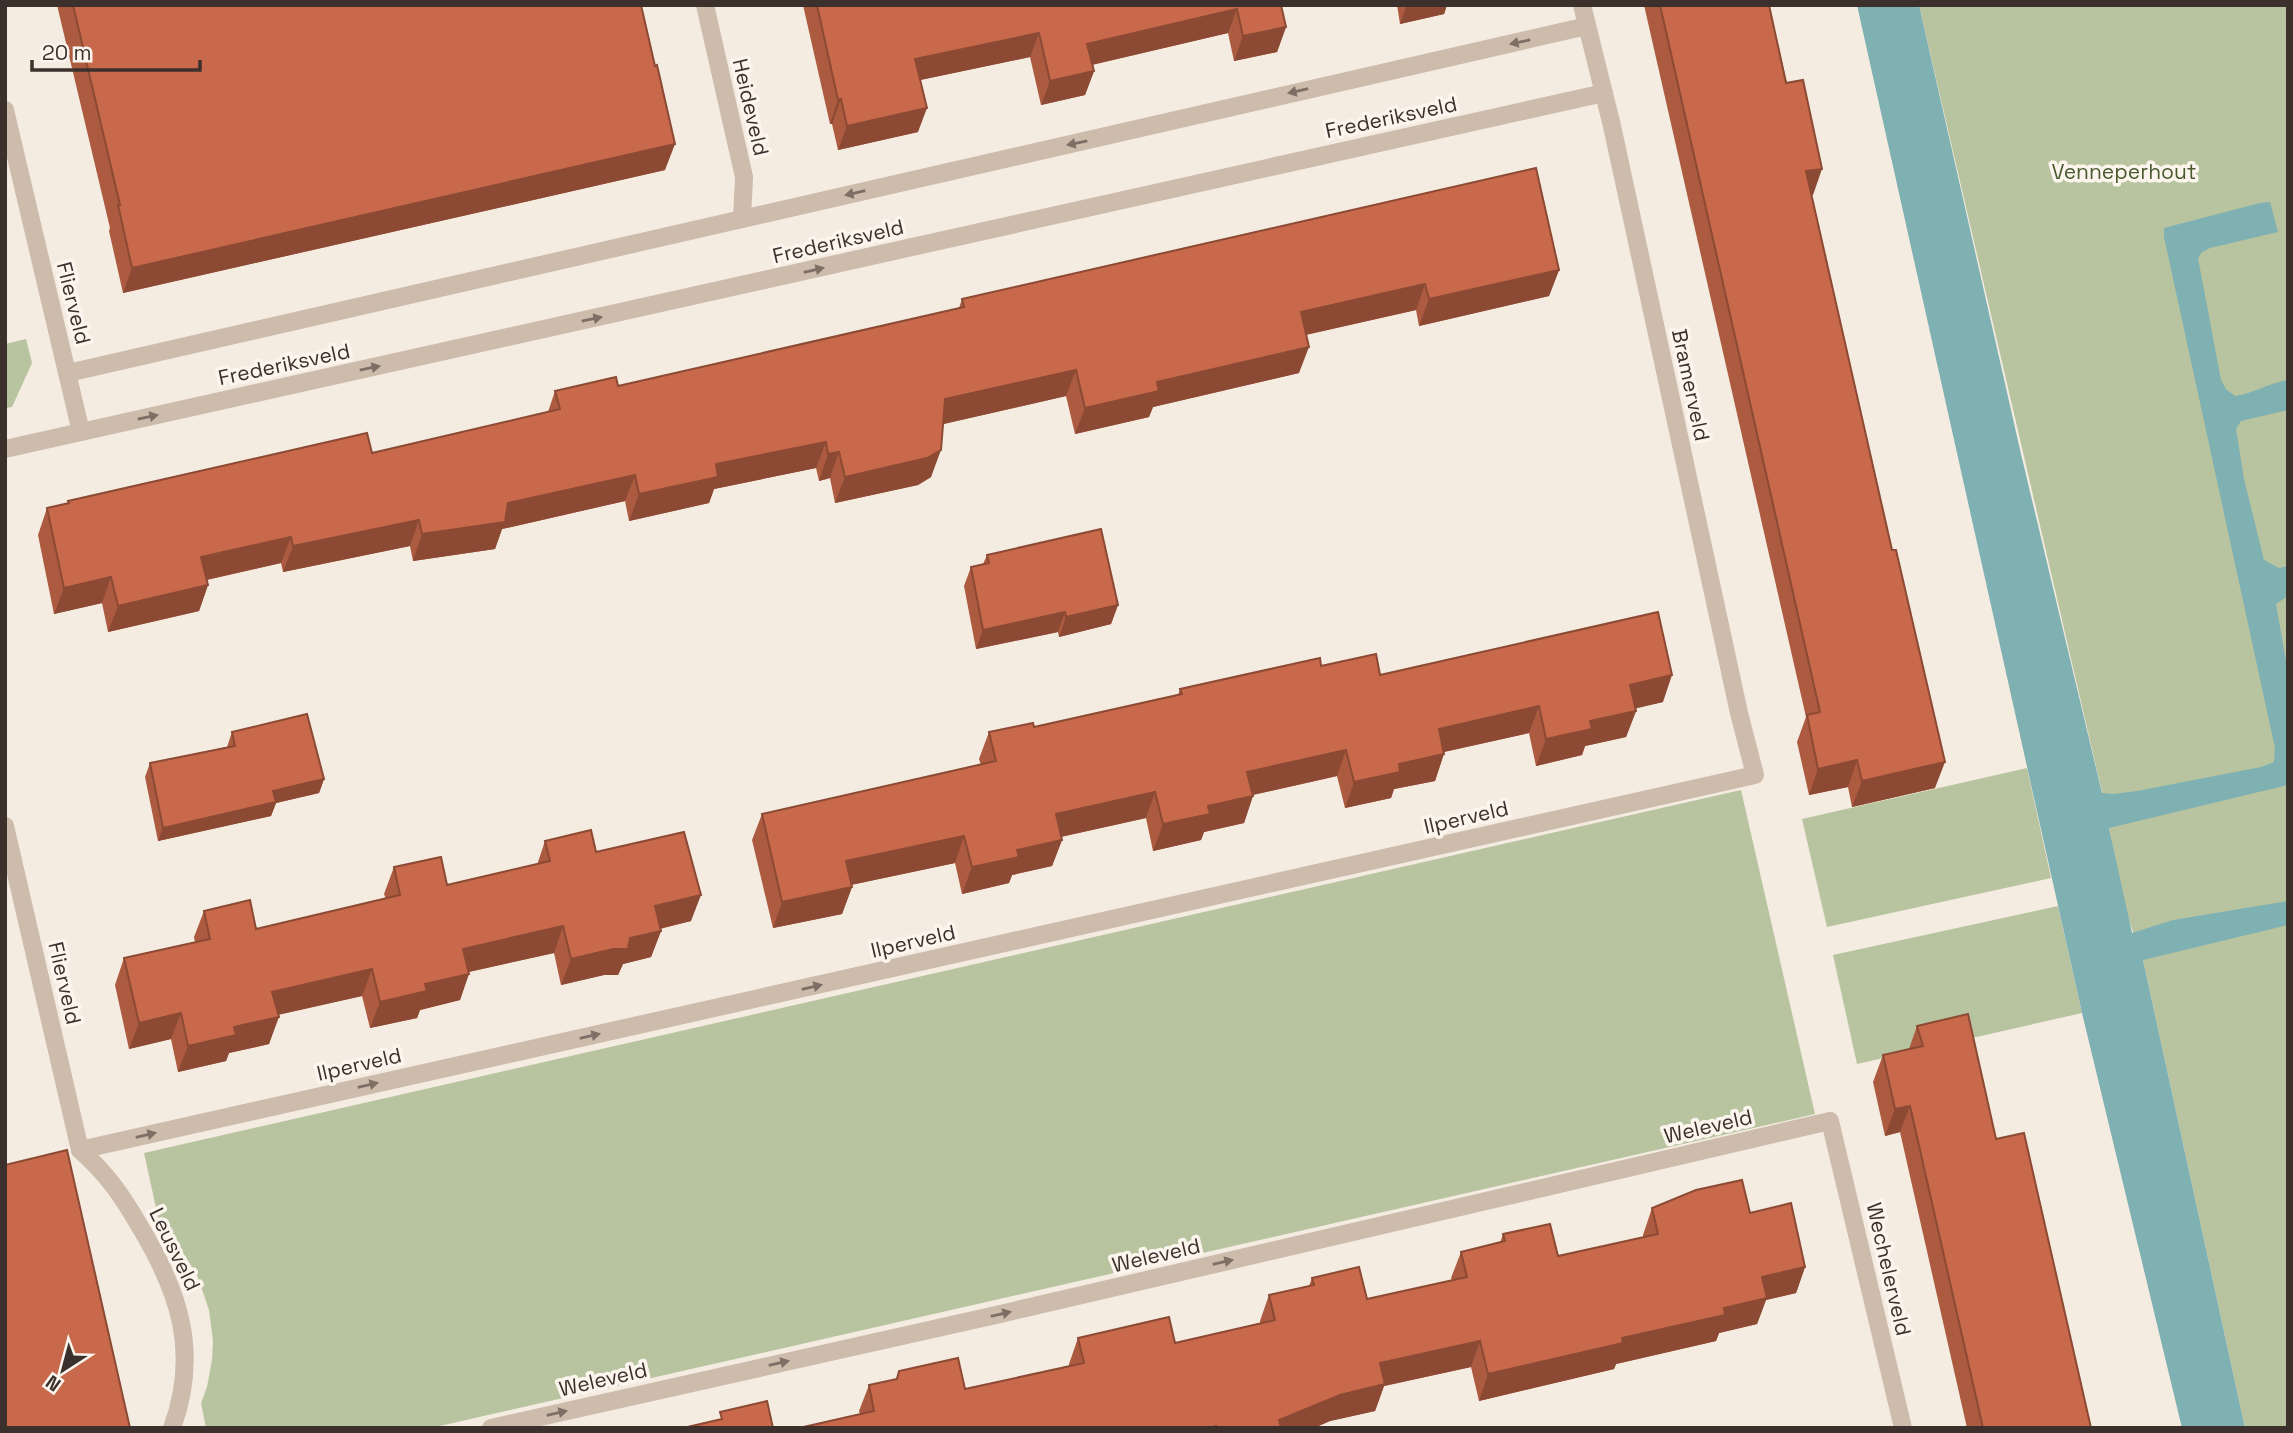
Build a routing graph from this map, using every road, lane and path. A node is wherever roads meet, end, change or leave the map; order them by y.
1 (705, 5) edge
2 (1582, 5) edge
3 (1587, 26) junction
4 (1604, 93) junction
5 (5, 110) edge
6 (742, 219) junction
7 (68, 373) junction
8 (81, 432) junction
9 (5, 449) edge
10 (1755, 775) joint
11 (5, 826) edge
12 (1830, 1121) joint
13 (80, 1150) junction
14 (172, 1428) edge
15 (491, 1428) edge
16 (1903, 1428) edge

1 - 6 street, Heideveld
2 - 3 street, Bramerveld
3 - 4 street, Bramerveld
3 -> 6 street, Frederiksveld
8 -> 4 street, Frederiksveld
4 - 10 street, Bramerveld
5 - 7 street, Flierveld
6 - 7 street, Frederiksveld
7 - 8 street, Flierveld
8 - 9 street
13 -> 10 street, Ilperveld
11 - 13 street, Flierveld
15 -> 12 street, Weleveld
12 - 16 street, Wechelerveld
13 - 14 street, Leusveld

